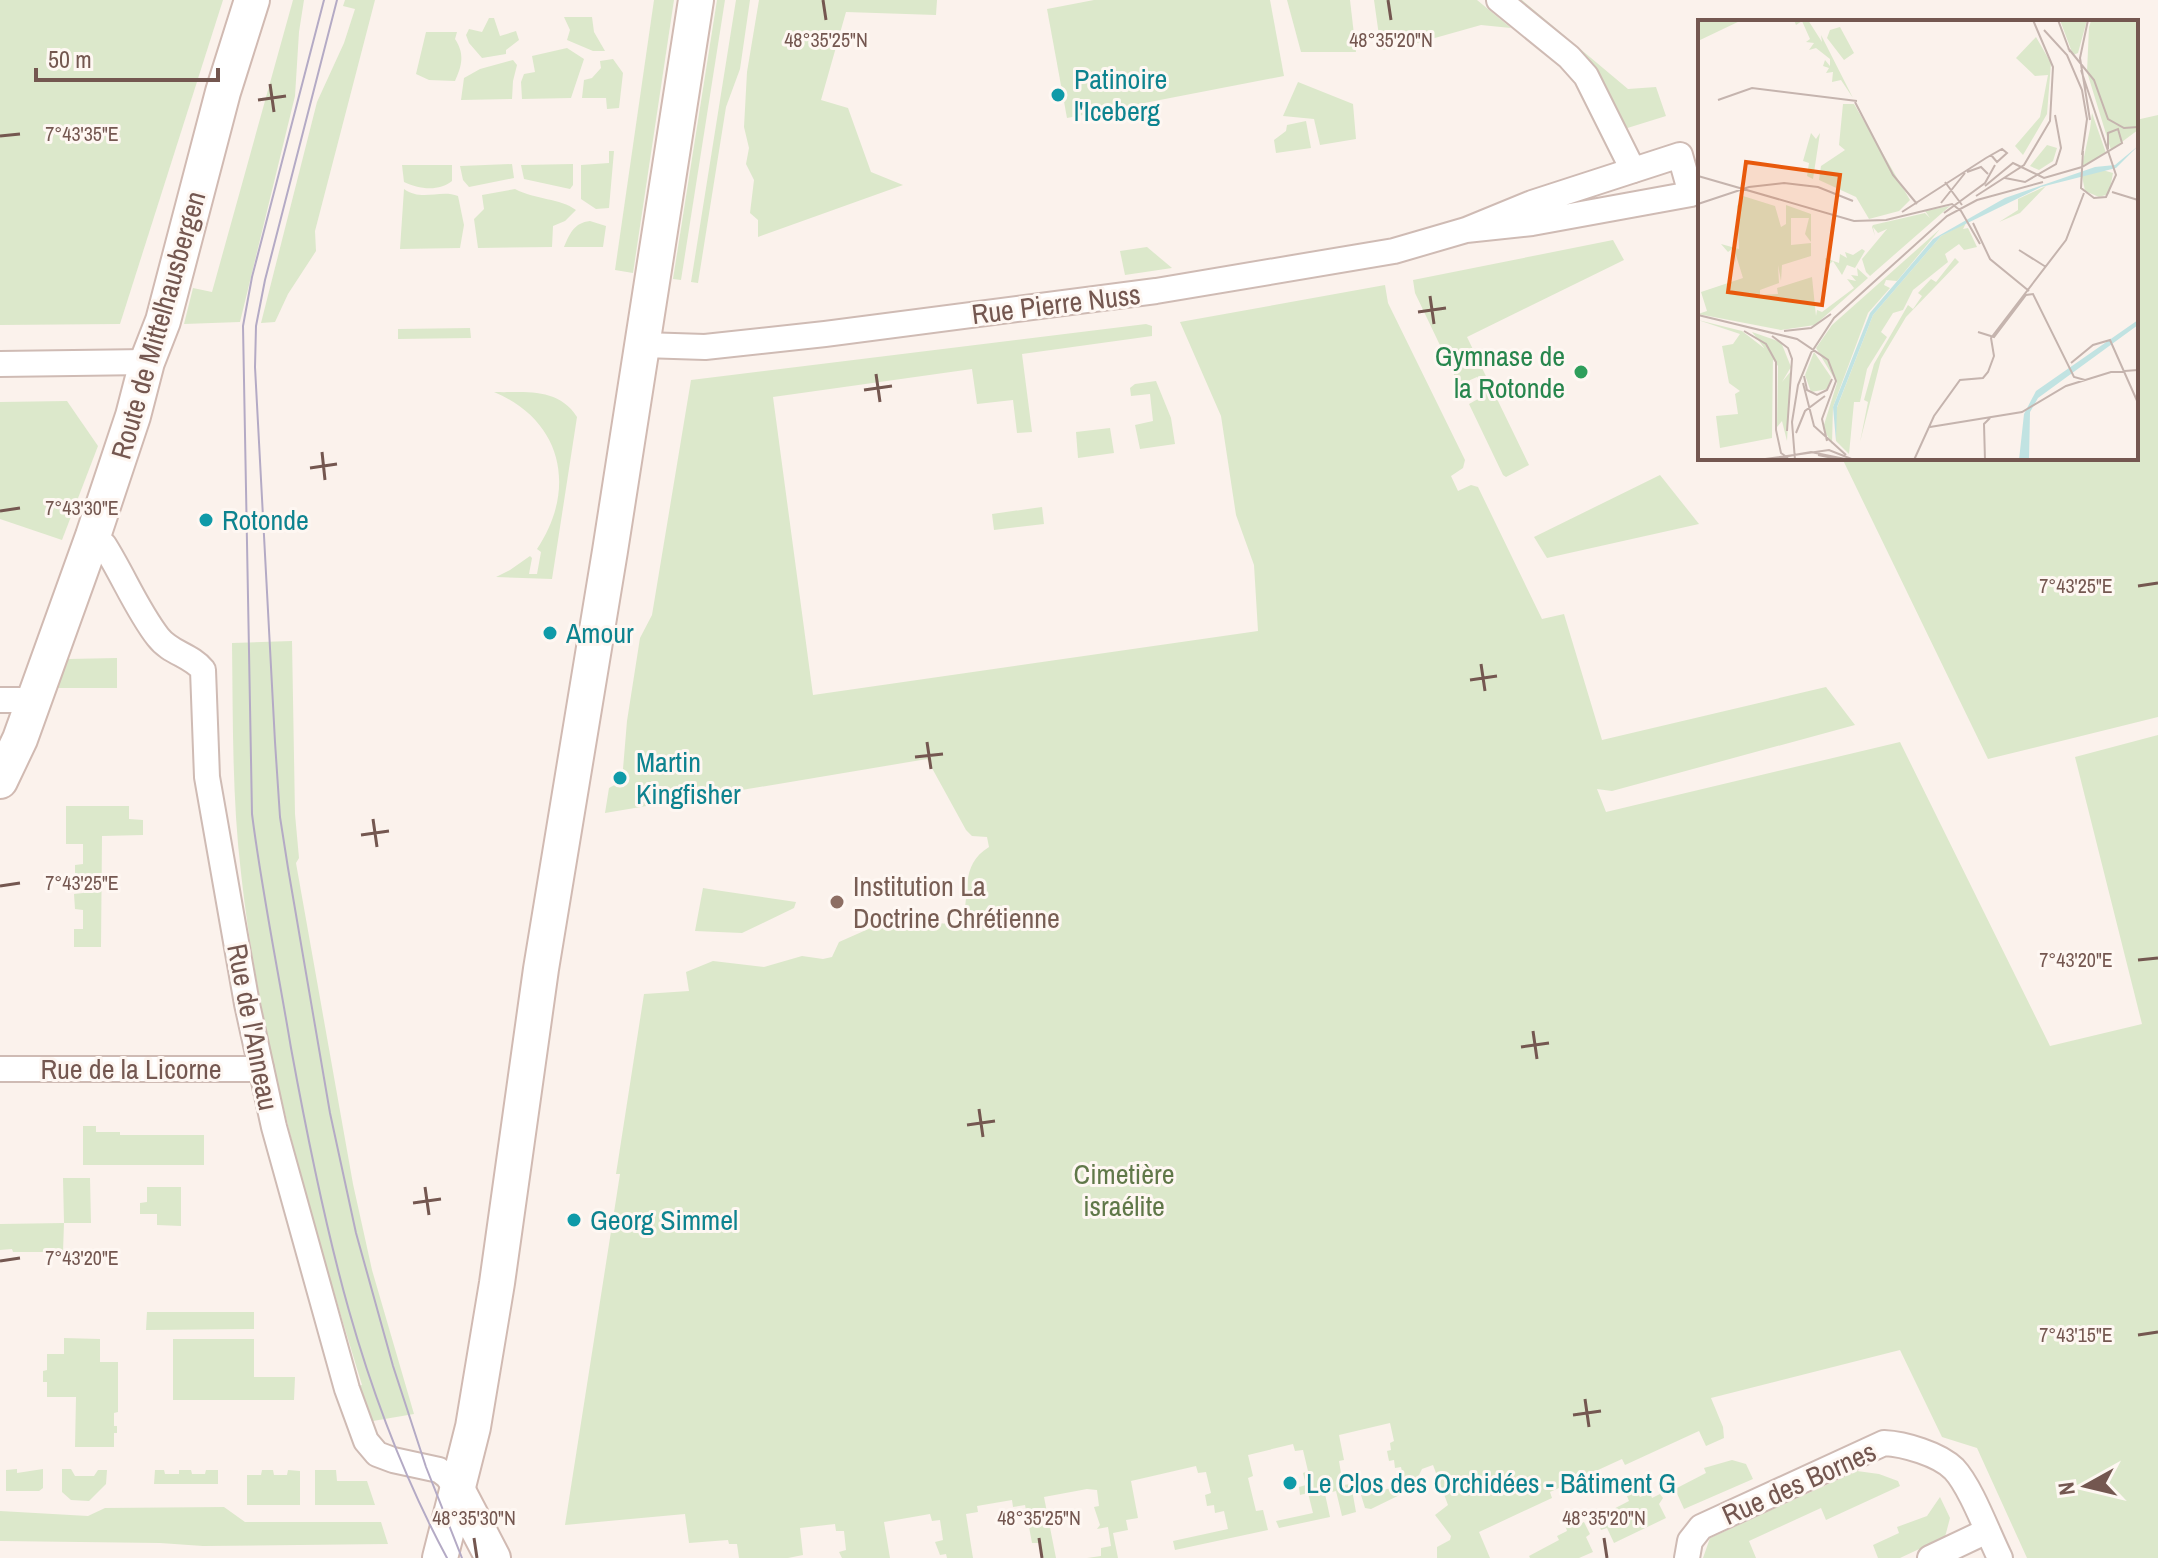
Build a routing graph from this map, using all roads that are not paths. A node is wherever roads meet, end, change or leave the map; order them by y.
1 (252, 0) edge
2 (696, 0) edge
3 (1499, 0) edge
4 (1633, 170) junction
5 (1466, 230) junction
6 (643, 345) junction
7 (147, 362) junction
8 (0, 364) edge
9 (93, 536) junction
10 (0, 700) edge
11 (34, 700) junction
12 (0, 781) edge
13 (0, 1069) edge
14 (261, 1069) junction
15 (458, 1491) junction
16 (1987, 1531) junction
17 (440, 1558) edge
18 (493, 1558) edge
19 (1687, 1558) edge
20 (1930, 1558) edge
21 (2000, 1558) edge

1 - 7 main road, Route de Mittelhausbergen
2 - 6 main road
3 - 4 street
4 - 5 street, Rue Pierre Nuss
4 - 5 street, Rue Pierre Nuss
5 - 6 street, Rue Pierre Nuss
6 - 15 main road
7 - 8 street
7 - 9 main road, Route de Mittelhausbergen
9 - 11 main road, Route de Mittelhausbergen
9 - 14 street, Rue de l'Anneau
10 - 11 street
11 - 12 main road, Route de Mittelhausbergen
13 - 14 street, Rue de la Licorne
14 - 15 street, Rue de l'Anneau
15 - 17 main road
15 - 18 main road
16 - 19 street, Rue des Bornes
16 - 20 street
16 - 21 street, Rue des Bornes

